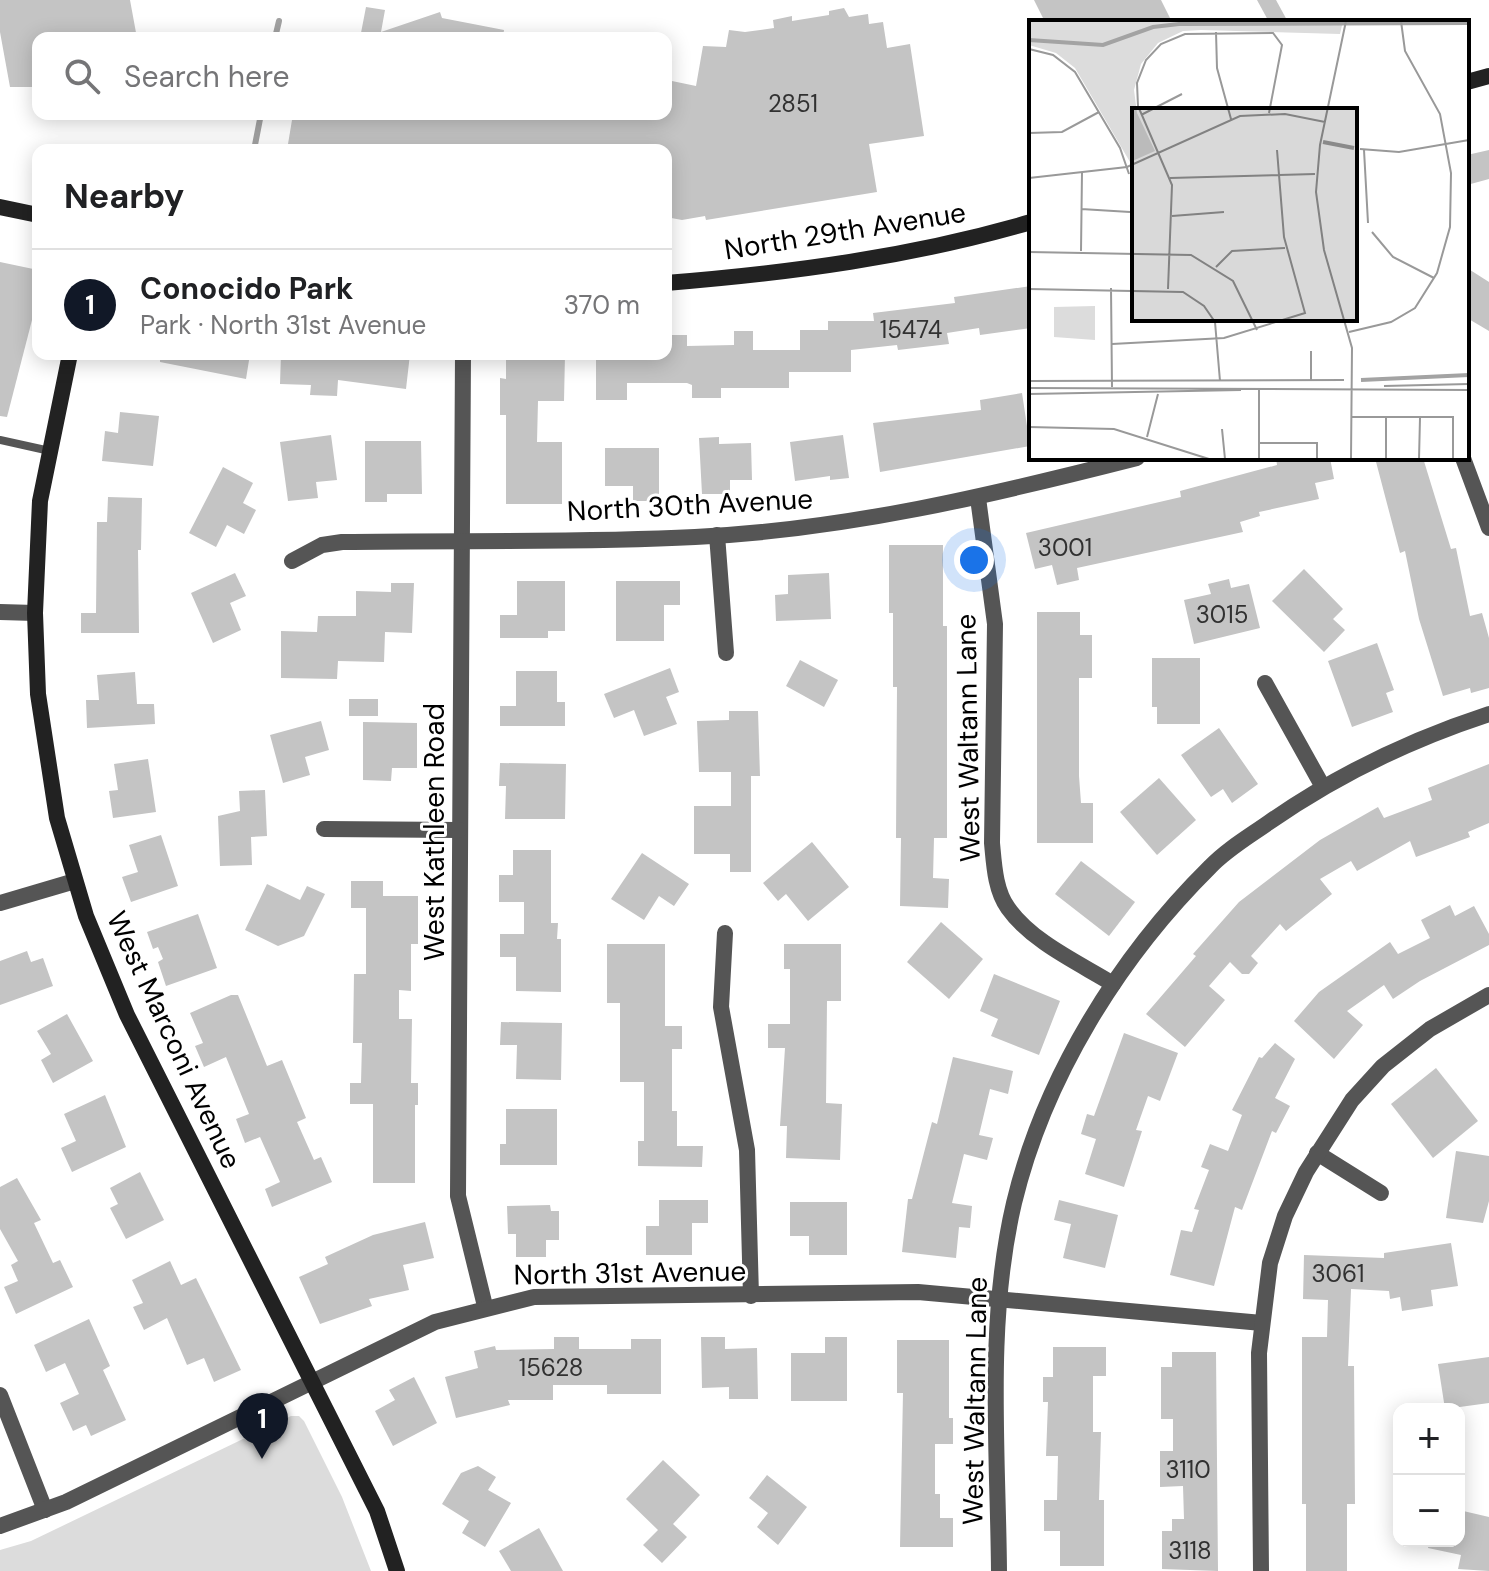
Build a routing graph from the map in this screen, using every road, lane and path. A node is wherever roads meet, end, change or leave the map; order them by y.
1 (1489, 76) edge
2 (1469, 81) edge
3 (0, 207) edge
4 (32, 214) edge
5 (1029, 222) edge
6 (672, 282) edge
7 (69, 360) edge
8 (463, 360) edge
9 (0, 440) edge
10 (50, 451) junction
11 (1129, 460) edge
12 (1464, 460) edge
13 (978, 498) junction
14 (1489, 528) edge
15 (717, 535) junction
16 (463, 541) junction
17 (292, 561) dead end
18 (0, 612) edge
19 (35, 613) junction
20 (726, 653) dead end
21 (1265, 683) dead end
22 (1489, 714) edge
23 (1323, 787) junction
24 (324, 829) dead end
25 (459, 830) junction
26 (75, 881) junction
27 (0, 903) edge
28 (725, 933) dead end
29 (1113, 984) junction
30 (1489, 995) edge
31 (1317, 1153) junction
32 (1381, 1193) dead end
33 (751, 1296) junction
34 (1001, 1300) junction
35 (485, 1306) junction
36 (1262, 1323) junction
37 (312, 1382) junction
38 (0, 1395) edge
39 (45, 1510) junction
40 (0, 1526) edge
41 (397, 1571) edge
42 (999, 1571) edge
43 (1261, 1571) edge

1 - 2 street
3 - 4 street
5 - 6 street, North 29th Avenue
7 - 10 street, West Marconi Avenue
8 - 16 street, West Kathleen Road
9 - 10 lane
10 - 19 street, West Marconi Avenue
11 - 13 street, North 30th Avenue
12 - 14 street
13 - 15 street, North 30th Avenue
13 - 29 street, West Waltann Lane
15 - 16 street, North 30th Avenue
15 - 20 street
16 - 17 street, North 30th Avenue
16 - 25 street, West Kathleen Road
18 - 19 street
19 - 26 street, West Marconi Avenue
21 - 23 street
22 - 23 street
23 - 29 street
24 - 25 street
25 - 35 street, West Kathleen Road
26 - 27 street
26 - 37 street, West Marconi Avenue
28 - 33 street
29 - 34 street, West Waltann Lane
30 - 31 street
31 - 32 street
31 - 36 street
33 - 34 street, North 31st Avenue
33 - 35 street, North 31st Avenue
34 - 36 street, North 31st Avenue
34 - 42 street, West Waltann Lane
35 - 37 street, North 31st Avenue
36 - 43 street
37 - 39 street, North 31st Avenue
37 - 41 street, West Marconi Avenue
38 - 39 street
39 - 40 street, North 31st Avenue

